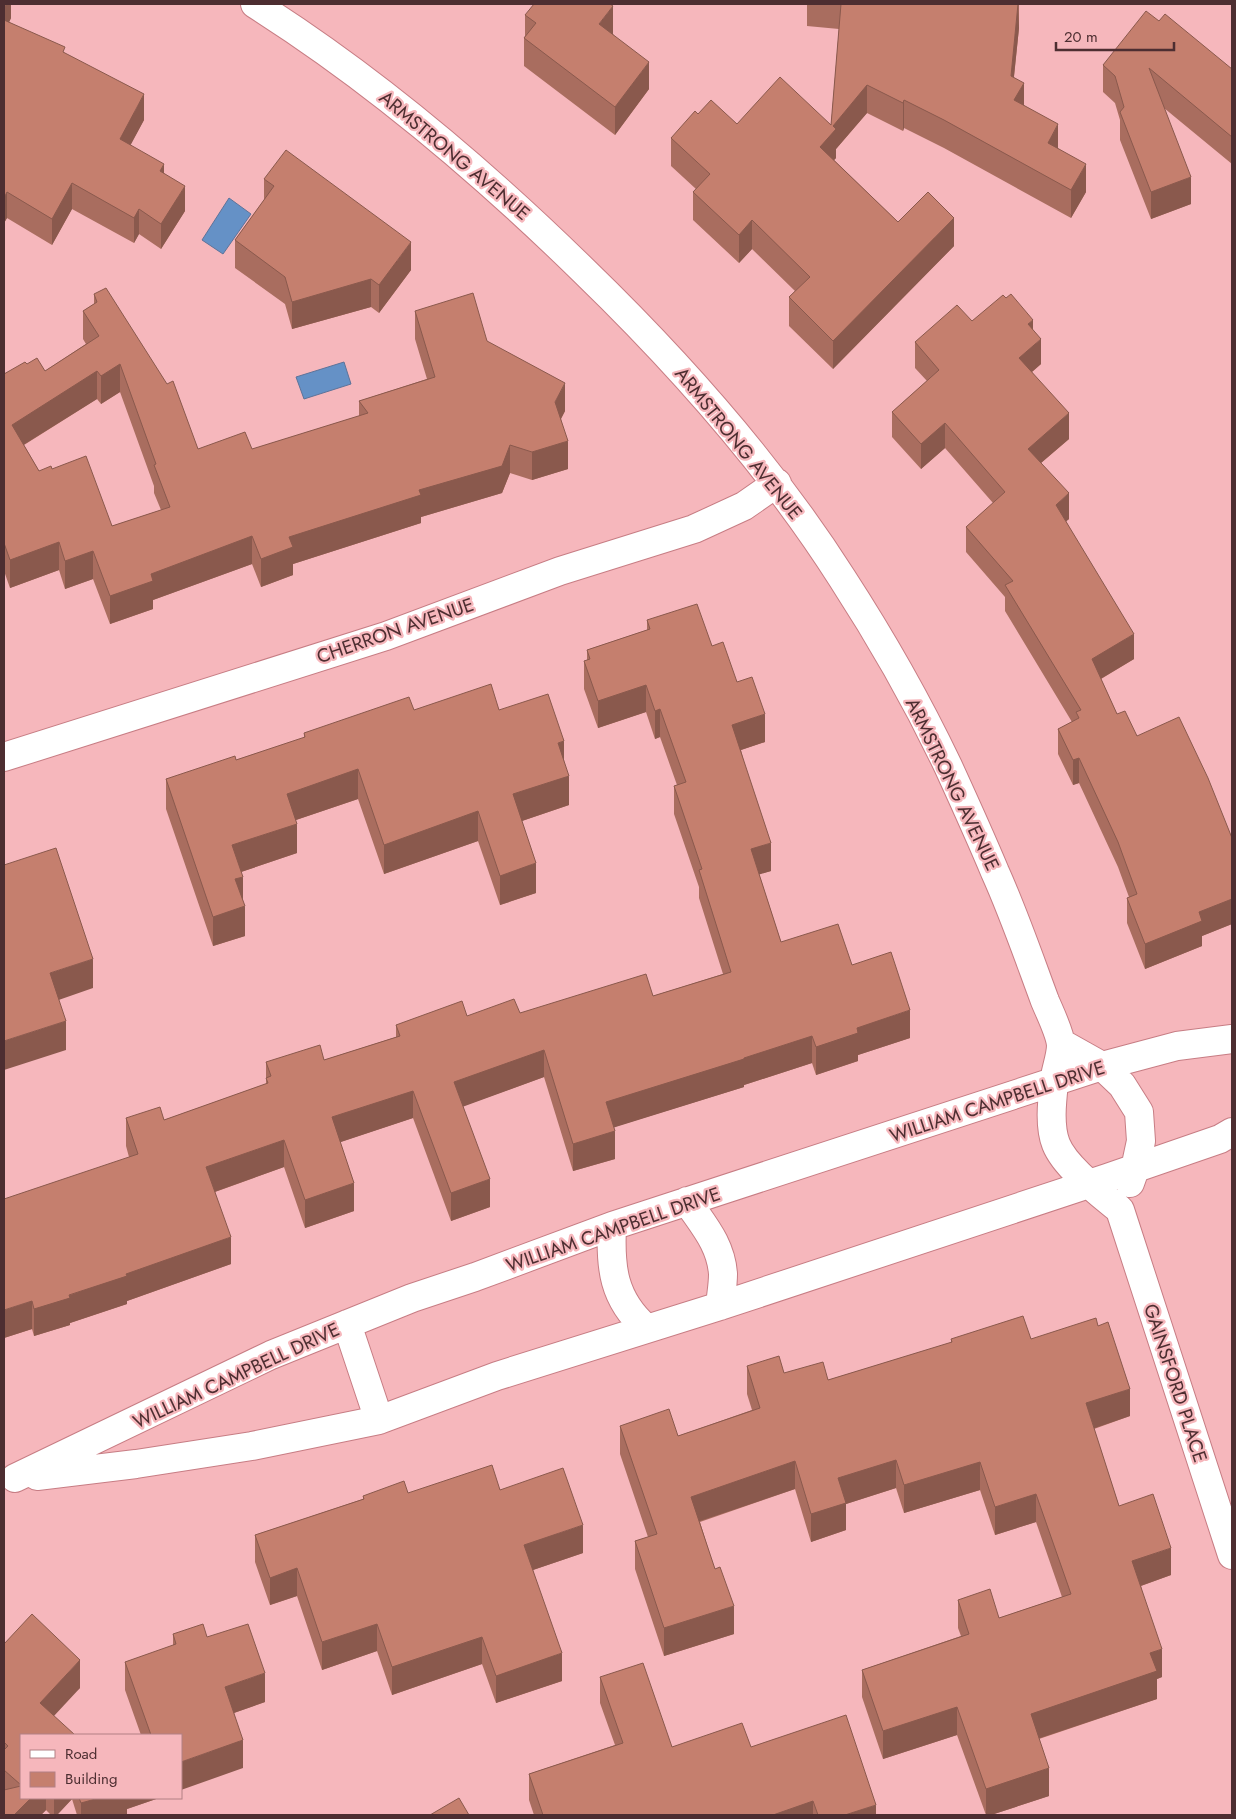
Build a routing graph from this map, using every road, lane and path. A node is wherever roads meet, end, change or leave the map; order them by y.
1 (255, 4) edge
2 (777, 484) junction
3 (4, 757) edge
4 (1232, 1039) edge
5 (1061, 1043) junction
6 (1102, 1066) junction
7 (1054, 1083) junction
8 (1232, 1132) edge
9 (1135, 1169) junction
10 (1088, 1184) junction
11 (687, 1201) junction
12 (1120, 1210) junction
13 (612, 1226) junction
14 (720, 1306) junction
15 (347, 1324) junction
16 (646, 1328) junction
17 (379, 1420) junction
18 (10, 1480) edge
19 (1232, 1555) edge

1 - 2 street, ARMSTRONG AVENUE
2 - 3 street, CHERRON AVENUE
2 - 5 street, ARMSTRONG AVENUE
4 - 6 street, WILLIAM CAMPBELL DRIVE
5 - 6 street
5 - 7 street
6 - 7 street, WILLIAM CAMPBELL DRIVE
6 - 9 street
7 - 10 street
7 - 11 street, WILLIAM CAMPBELL DRIVE
8 - 9 street, WILLIAM CAMPBELL DRIVE
9 - 10 street, WILLIAM CAMPBELL DRIVE
9 - 12 street
10 - 12 street
10 - 14 street, WILLIAM CAMPBELL DRIVE
11 - 13 street, WILLIAM CAMPBELL DRIVE
11 - 14 street
12 - 19 street, GAINSFORD PLACE
13 - 15 street, WILLIAM CAMPBELL DRIVE
13 - 16 street
14 - 16 street, WILLIAM CAMPBELL DRIVE
15 - 17 street
15 - 18 street, WILLIAM CAMPBELL DRIVE
16 - 17 street, WILLIAM CAMPBELL DRIVE
17 - 18 street, WILLIAM CAMPBELL DRIVE

